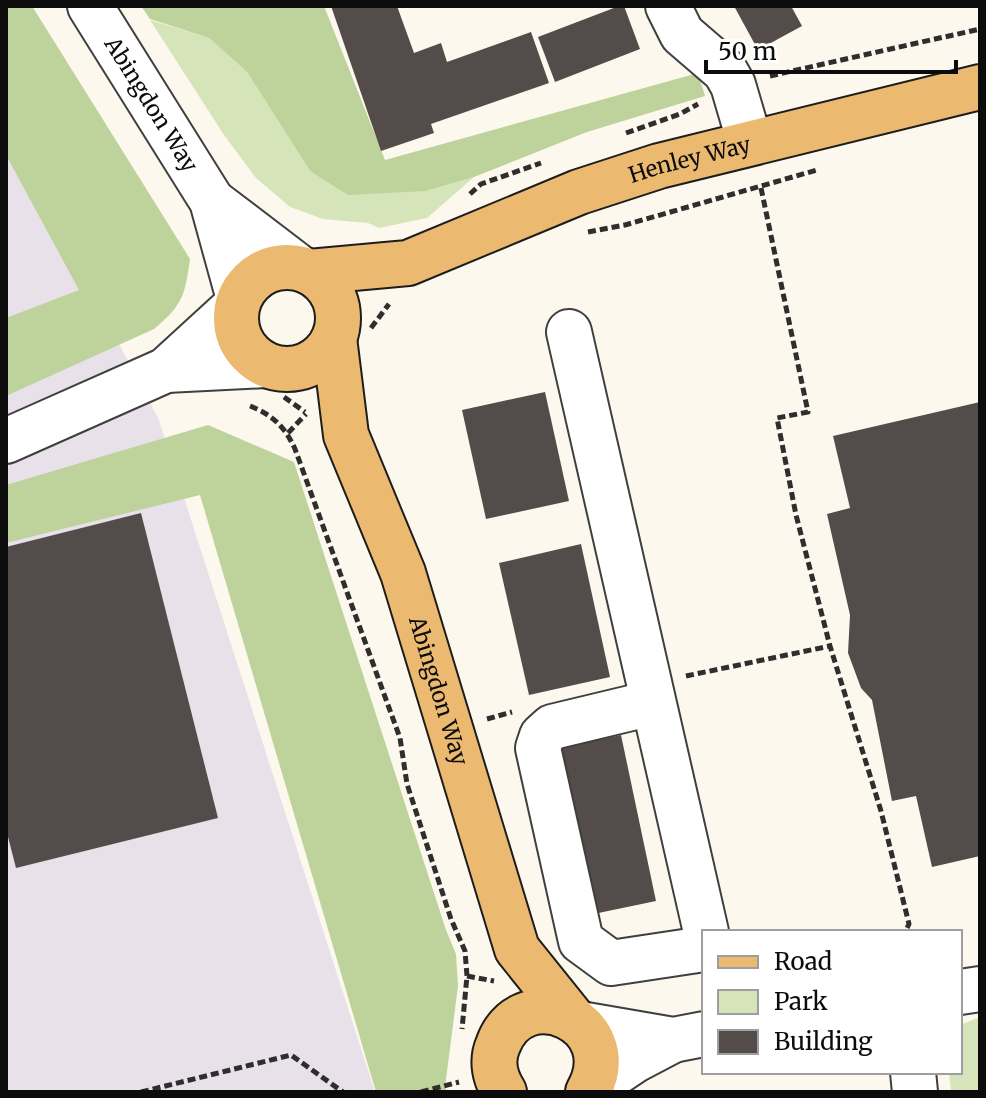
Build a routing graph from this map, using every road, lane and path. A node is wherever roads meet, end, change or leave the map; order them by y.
1 (90, 6) edge
2 (668, 6) edge
3 (980, 87) edge
4 (750, 143) junction
5 (819, 169) dead end
6 (761, 188) junction
7 (212, 201) junction
8 (583, 233) dead end
9 (408, 263) junction
10 (304, 270) junction
11 (238, 302) junction
12 (569, 332) dead end
13 (335, 336) junction
14 (268, 366) junction
15 (166, 370) junction
16 (241, 403) dead end
17 (346, 435) junction
18 (6, 441) edge
19 (652, 703) junction
20 (706, 930) edge
21 (906, 930) edge
22 (517, 949) junction
23 (702, 949) edge
24 (577, 1022) junction
25 (481, 1036) junction
26 (689, 1037) edge
27 (589, 1091) edge
28 (141, 1092) edge
29 (343, 1092) edge
30 (421, 1092) edge
31 (467, 1092) edge
32 (504, 1092) edge

1 - 7 street, Abingdon Way
2 - 4 street
3 - 4 main road, Henley Way
4 - 9 main road, Henley Way
5 - 6 path
6 - 8 path
6 - 21 path
7 - 10 street, Abingdon Way
7 - 11 street, Abingdon Way
9 - 10 main road, Henley Way
9 - 13 main road, Henley Way
10 - 11 main road
10 - 13 main road
11 - 14 main road
11 - 15 street
12 - 19 street
13 - 14 main road
13 - 17 main road, Abingdon Way
14 - 15 street
14 - 17 main road, Abingdon Way
15 - 18 street
16 - 25 path
17 - 22 main road, Abingdon Way
19 - 20 street
19 - 23 street
22 - 24 main road, Abingdon Way
22 - 25 main road, Abingdon Way
24 - 25 main road
24 - 26 street
24 - 27 main road, Abingdon Way
25 - 32 main road, Abingdon Way
26 - 27 street
28 - 29 path
30 - 31 path

